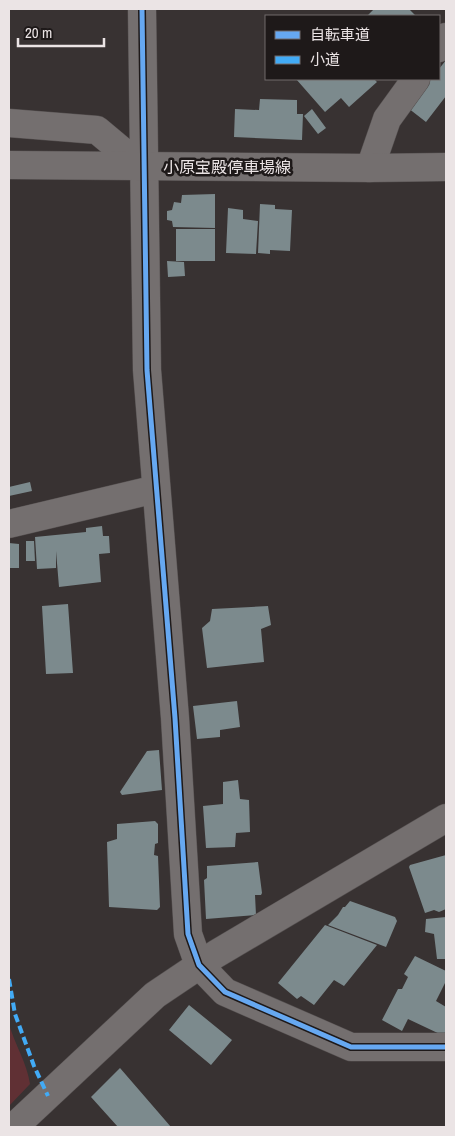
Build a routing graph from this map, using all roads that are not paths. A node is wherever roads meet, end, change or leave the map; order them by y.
1 (142, 9) edge
2 (415, 80) edge
3 (9, 123) edge
4 (9, 165) edge
5 (142, 167) junction
6 (446, 167) edge
7 (370, 168) junction
8 (156, 489) junction
9 (9, 524) edge
10 (446, 818) edge
11 (198, 965) junction
12 (446, 1047) edge
13 (14, 1127) edge

1 - 5 street
2 - 7 street
3 - 5 street
4 - 5 street, 小原宝殿停車場線
5 - 7 street, 小原宝殿停車場線
5 - 8 street
6 - 7 street, 小原宝殿停車場線
8 - 9 street
8 - 11 street
10 - 11 street
11 - 12 street
11 - 13 street

